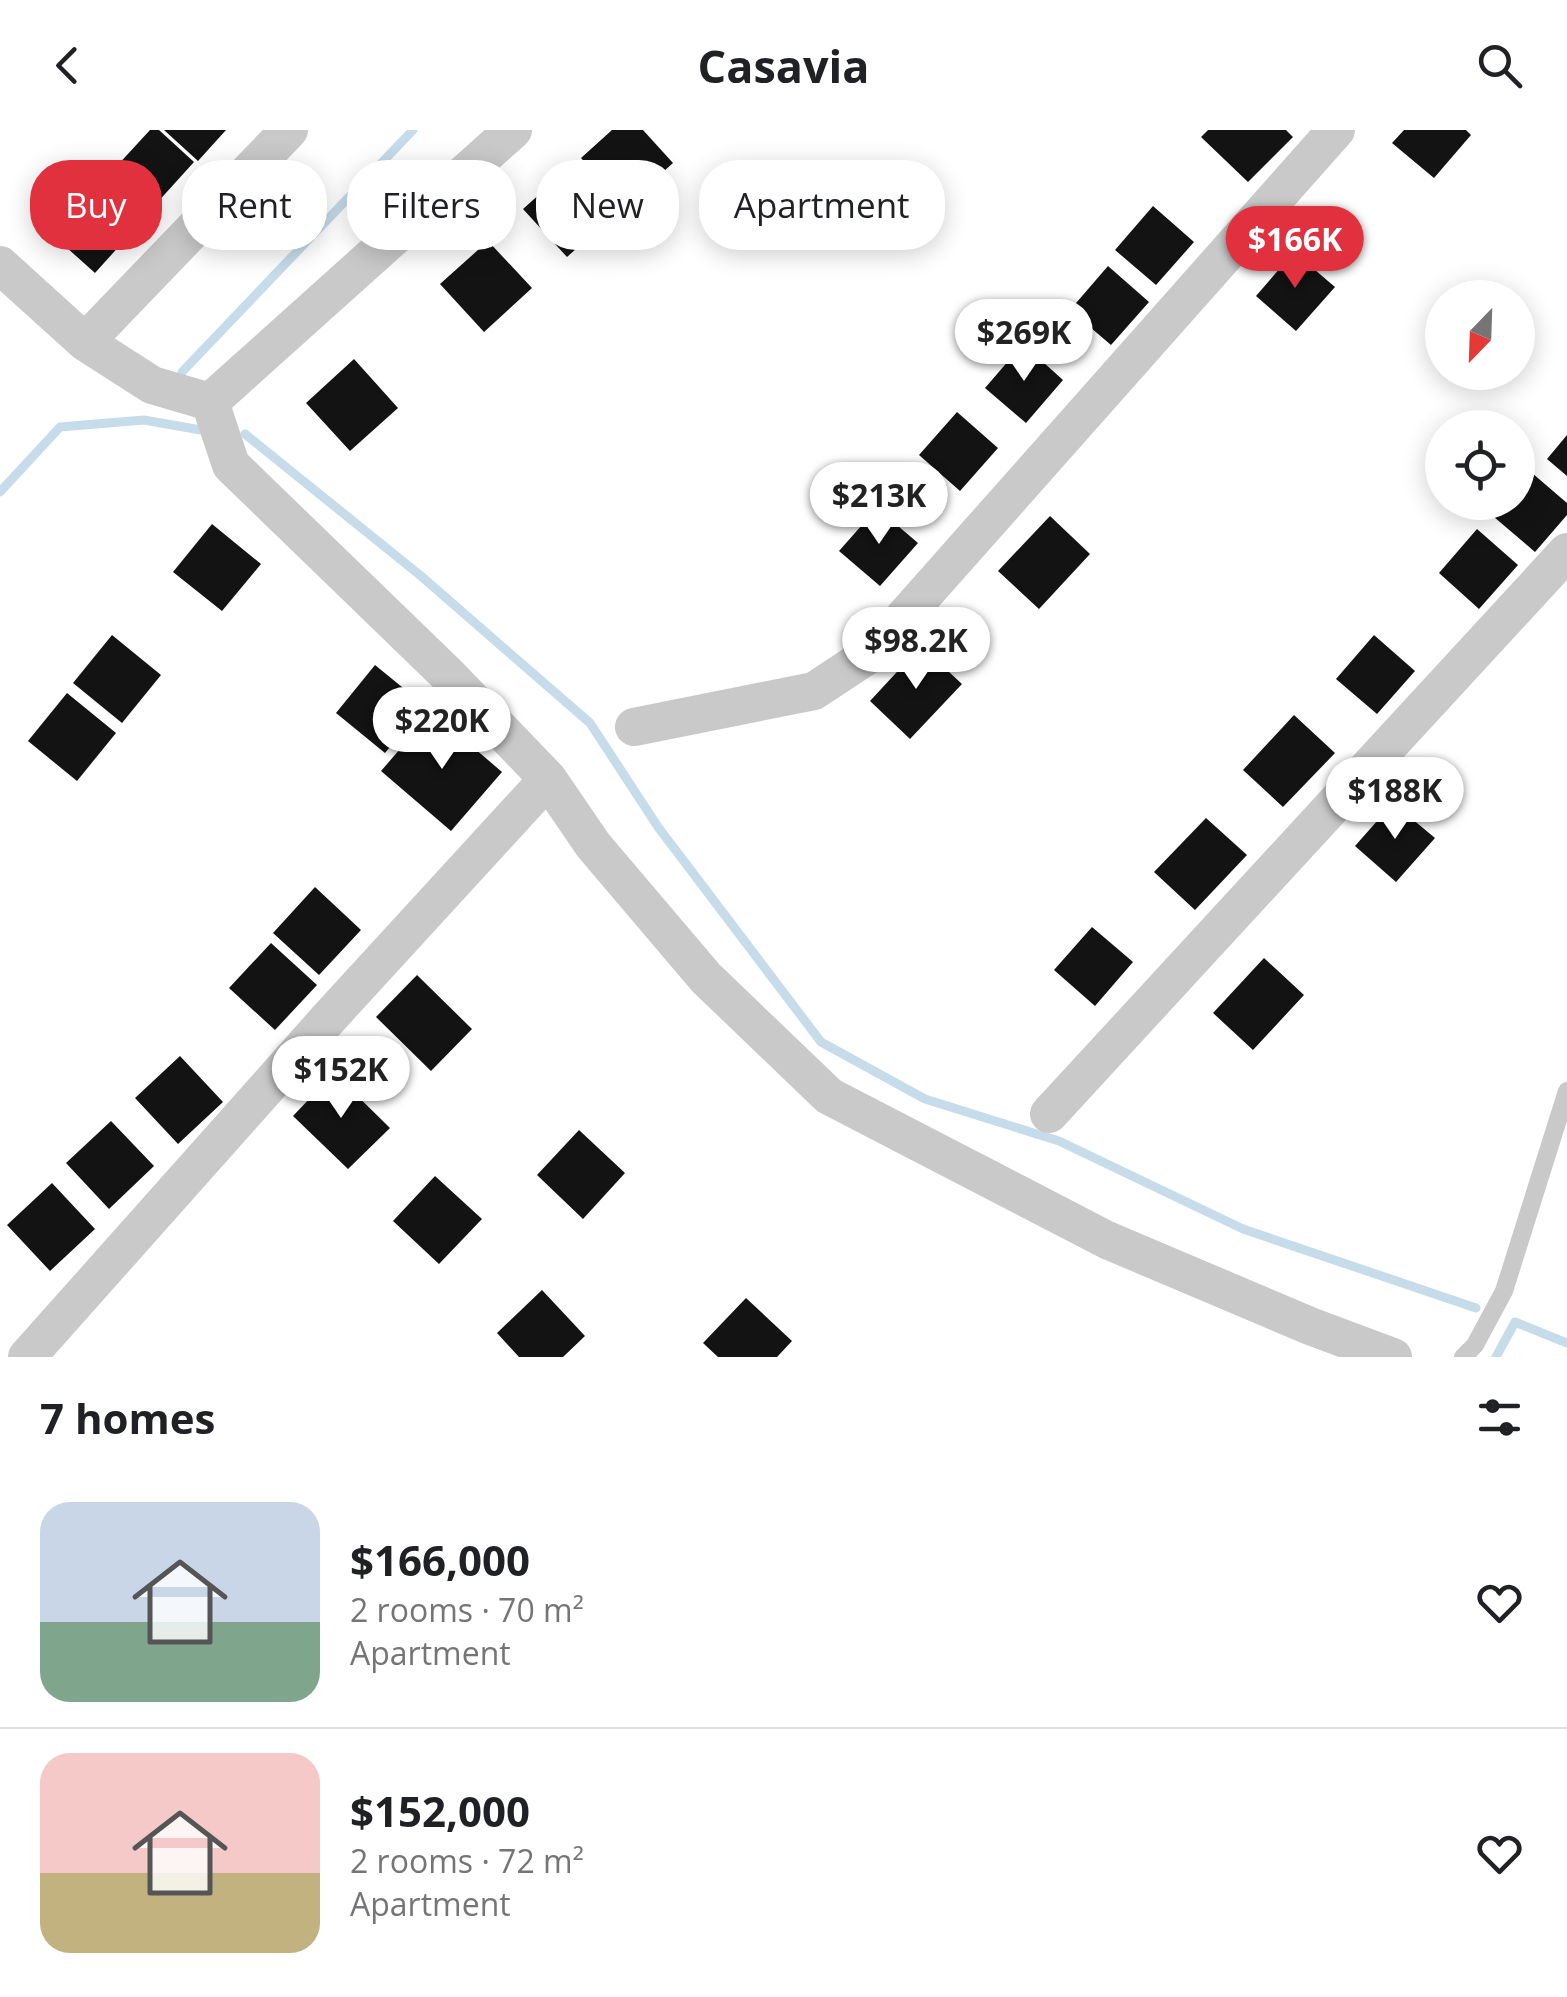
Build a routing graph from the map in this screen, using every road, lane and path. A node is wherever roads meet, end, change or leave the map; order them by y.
1 (289, 130) edge
2 (513, 130) edge
3 (1336, 130) edge
4 (0, 265) edge
5 (86, 342) junction
6 (222, 393) junction
7 (1567, 552) edge
8 (634, 727) dead end
9 (548, 779) junction
10 (1567, 1092) edge
11 (1050, 1114) dead end
12 (27, 1357) edge
13 (1393, 1357) edge
14 (1463, 1357) edge

1 - 5 street
2 - 6 street
3 - 8 street
4 - 5 street
5 - 6 street
6 - 9 street
7 - 11 street
9 - 12 street
9 - 13 street
10 - 14 lane

